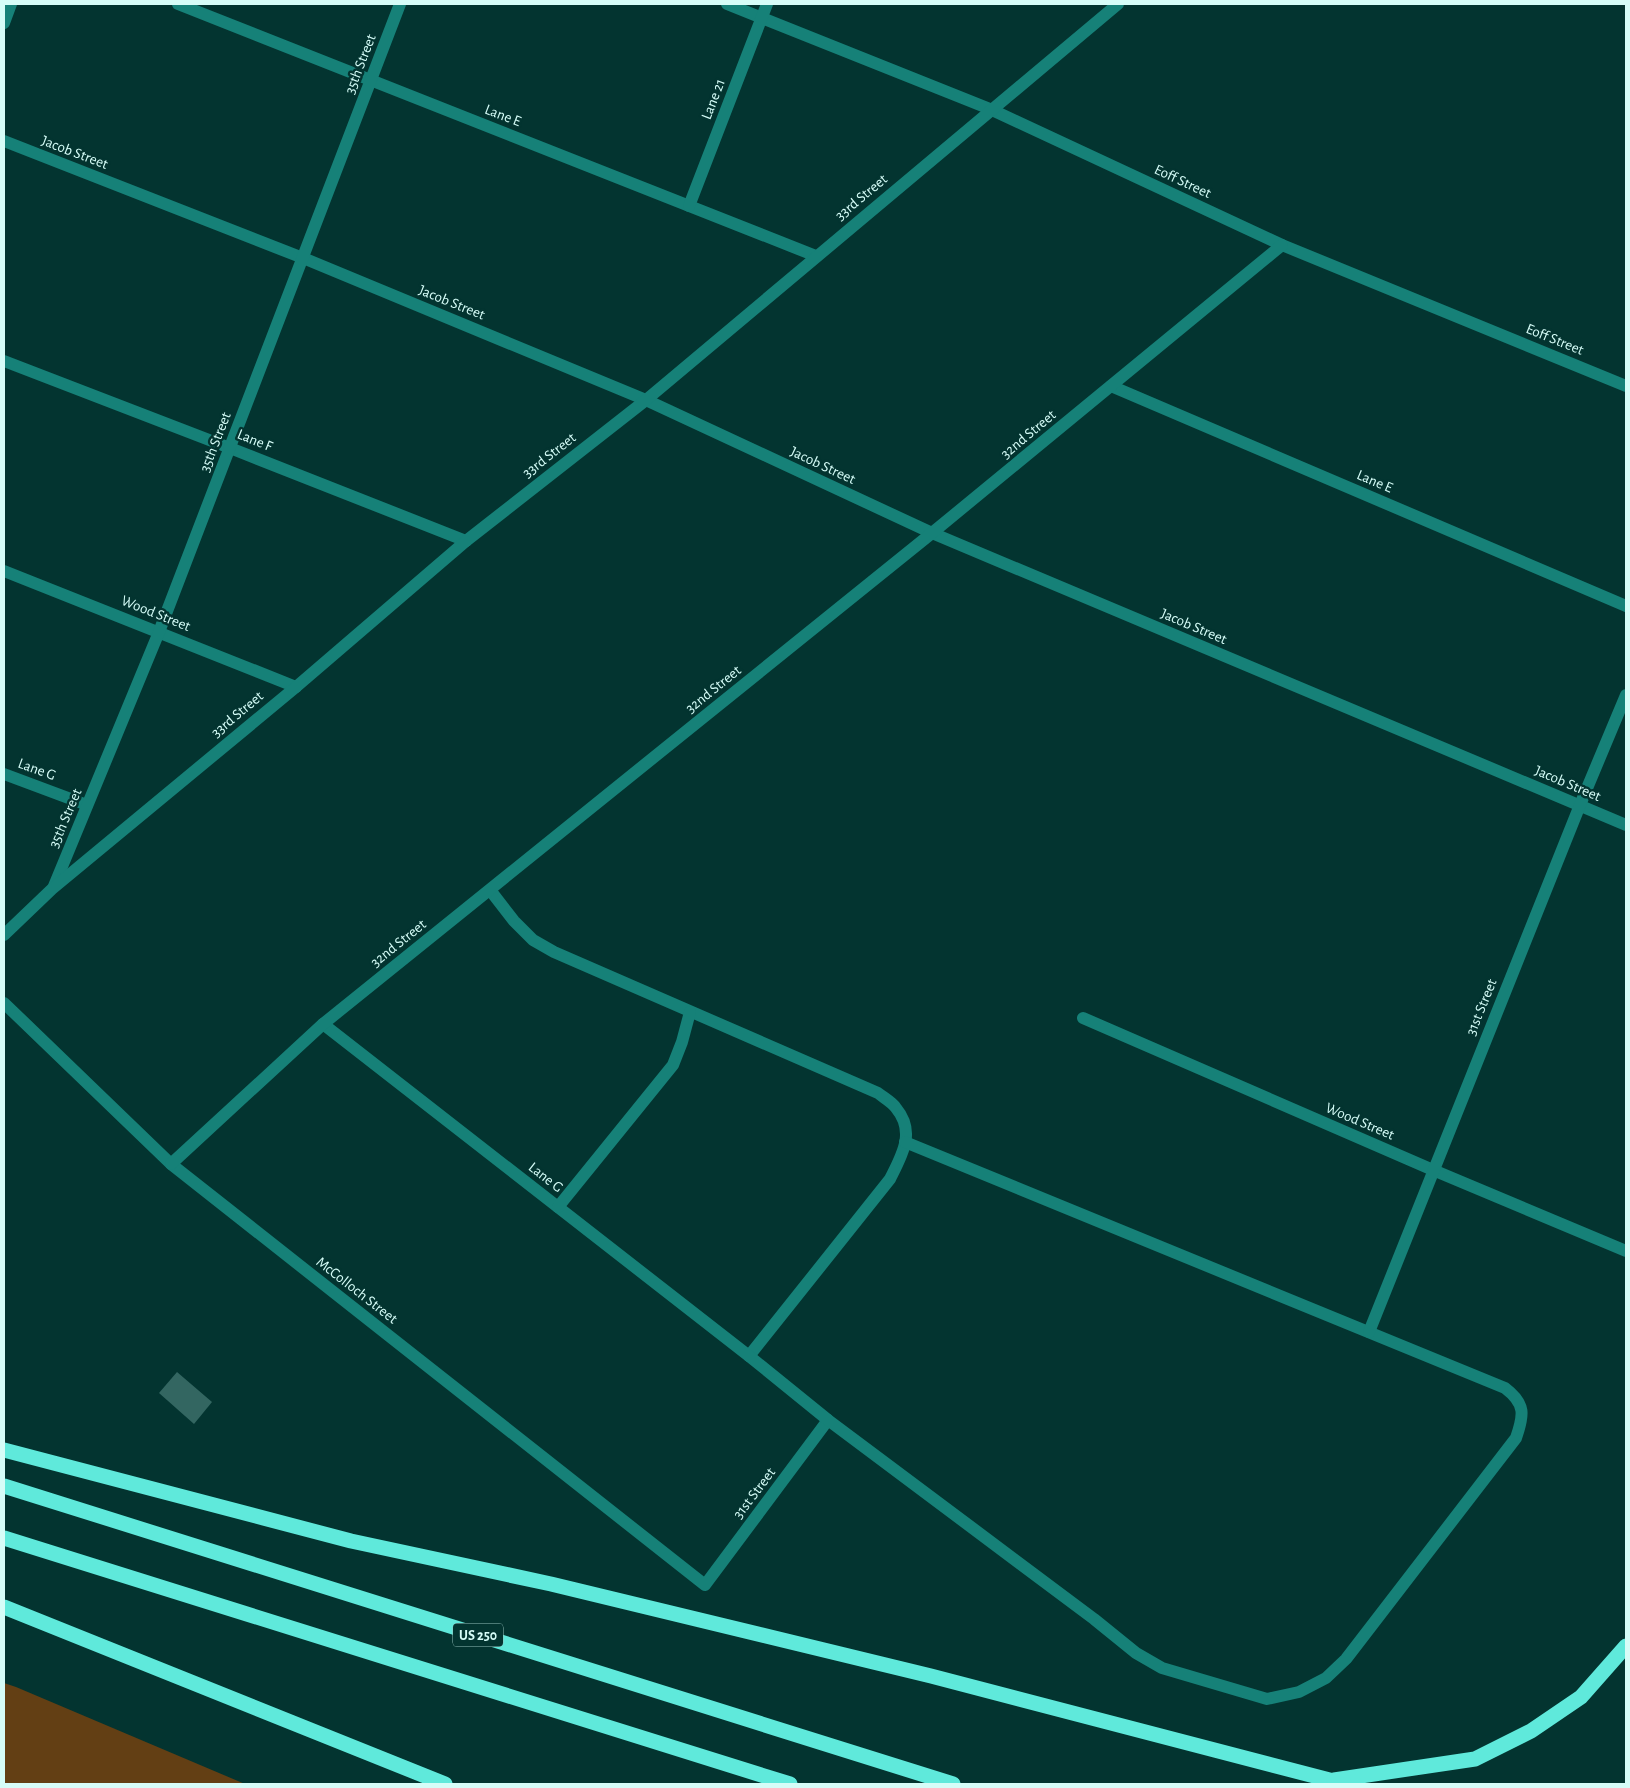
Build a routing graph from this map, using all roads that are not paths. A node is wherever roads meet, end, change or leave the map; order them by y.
1 (11, 4) edge
2 (178, 4) edge
3 (400, 4) edge
4 (727, 4) edge
5 (767, 4) edge
6 (1118, 4) edge
7 (762, 18) junction
8 (4, 23) edge
9 (370, 81) junction
10 (990, 109) junction
11 (4, 141) edge
12 (689, 206) junction
13 (1282, 245) junction
14 (816, 256) junction
15 (303, 258) junction
16 (4, 361) edge
17 (1111, 386) junction
18 (1626, 386) edge
19 (646, 400) junction
20 (230, 448) junction
21 (932, 533) junction
22 (466, 541) junction
23 (4, 571) edge
24 (1626, 606) edge
25 (159, 632) junction
26 (296, 687) junction
27 (1626, 695) edge
28 (4, 774) edge
29 (87, 805) junction
30 (1580, 805) junction
31 (1626, 825) edge
32 (52, 889) junction
33 (490, 890) junction
34 (4, 935) edge
35 (4, 1003) edge
36 (690, 1012) junction
37 (1082, 1018) dead end
38 (323, 1024) junction
39 (905, 1142) junction
40 (171, 1164) junction
41 (1434, 1170) junction
42 (558, 1208) junction
43 (1626, 1251) edge
44 (1369, 1332) junction
45 (749, 1356) junction
46 (828, 1420) junction
47 (4, 1450) edge
48 (4, 1486) edge
49 (4, 1538) edge
50 (705, 1585) joint
51 (4, 1608) edge
52 (1626, 1646) edge
53 (1338, 1782) edge
54 (446, 1784) edge
55 (790, 1784) edge
56 (953, 1784) edge

1 - 8 street
2 - 9 street, Lane E
3 - 9 street, 35th Street
4 - 7 street, Eoff Street
5 - 7 street, Lane 21
6 - 10 street, 33rd Street
7 - 10 street, Eoff Street
7 - 12 street, Lane 21
9 - 12 street, Lane E
9 - 15 street, 35th Street
10 - 13 street, Eoff Street
10 - 14 street, 33rd Street
11 - 15 street, Jacob Street
12 - 14 street, Lane E
13 - 17 street, 32nd Street
13 - 18 street, Eoff Street
14 - 19 street, 33rd Street
15 - 19 street, Jacob Street
15 - 20 street, 35th Street
16 - 20 street, Lane F
17 - 21 street, 32nd Street
17 - 24 street, Lane E
19 - 21 street, Jacob Street
19 - 22 street, 33rd Street
20 - 22 street, Lane F
20 - 25 street, 35th Street
21 - 30 street, Jacob Street
21 - 33 street, 32nd Street
22 - 26 street, 33rd Street
23 - 25 street, Wood Street
25 - 26 street, Wood Street
25 - 29 street, 35th Street
26 - 32 street, 33rd Street
27 - 30 street, 31st Street
28 - 29 street, Lane G
29 - 32 street, 35th Street
30 - 31 street, Jacob Street
30 - 41 street, 31st Street
32 - 34 street, 33rd Street
33 - 36 street
33 - 38 street, 32nd Street
35 - 40 street, McColloch Street
36 - 39 street
36 - 42 street
37 - 41 street, Wood Street
38 - 40 street, 32nd Street
38 - 42 street, Lane G
39 - 44 street, Lane G
39 - 45 street
40 - 50 street, McColloch Street
41 - 43 street, Wood Street
41 - 44 street, 31st Street
42 - 45 street, Lane G
44 - 46 street, Lane G
45 - 46 street, Lane G
46 - 50 street, 31st Street
47 - 53 highway
48 - 56 highway, US 250
49 - 55 highway
51 - 54 highway
52 - 53 highway

